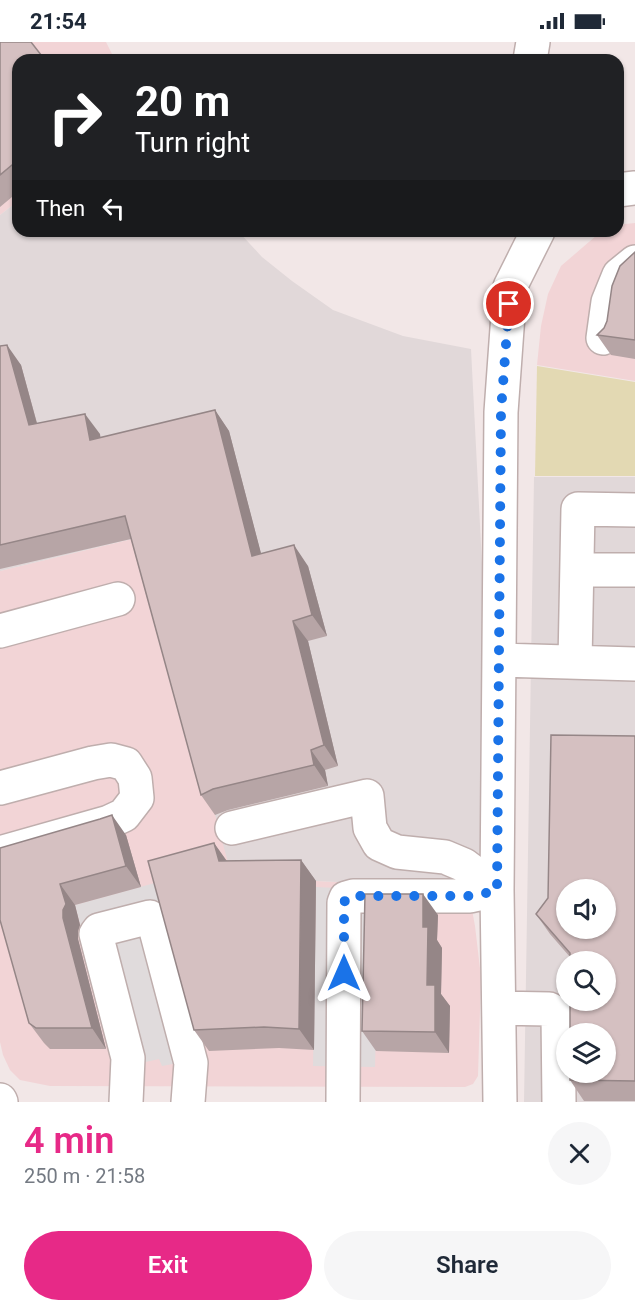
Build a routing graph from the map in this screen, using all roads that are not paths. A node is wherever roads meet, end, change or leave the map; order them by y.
1 (514, 237) edge
2 (535, 237) edge
3 (635, 262) edge
4 (510, 287) junction
5 (603, 338) edge
6 (635, 510) edge
7 (577, 570) junction
8 (635, 570) edge
9 (118, 598) dead end
10 (0, 631) edge
11 (499, 660) junction
12 (575, 662) junction
13 (635, 664) edge
14 (0, 788) edge
15 (232, 828) dead end
16 (0, 853) edge
17 (497, 891) junction
18 (499, 1008) junction
19 (126, 1102) edge
20 (188, 1102) edge
21 (343, 1102) edge
22 (500, 1102) edge
23 (559, 1102) edge

1 - 4 street
2 - 4 street
3 - 5 street
4 - 11 street
6 - 7 street
7 - 8 street
7 - 12 street
9 - 10 street
11 - 12 street
11 - 17 street
12 - 13 street
14 - 16 street
15 - 17 street
17 - 18 street
17 - 21 street
18 - 22 street
18 - 23 street
19 - 20 street

